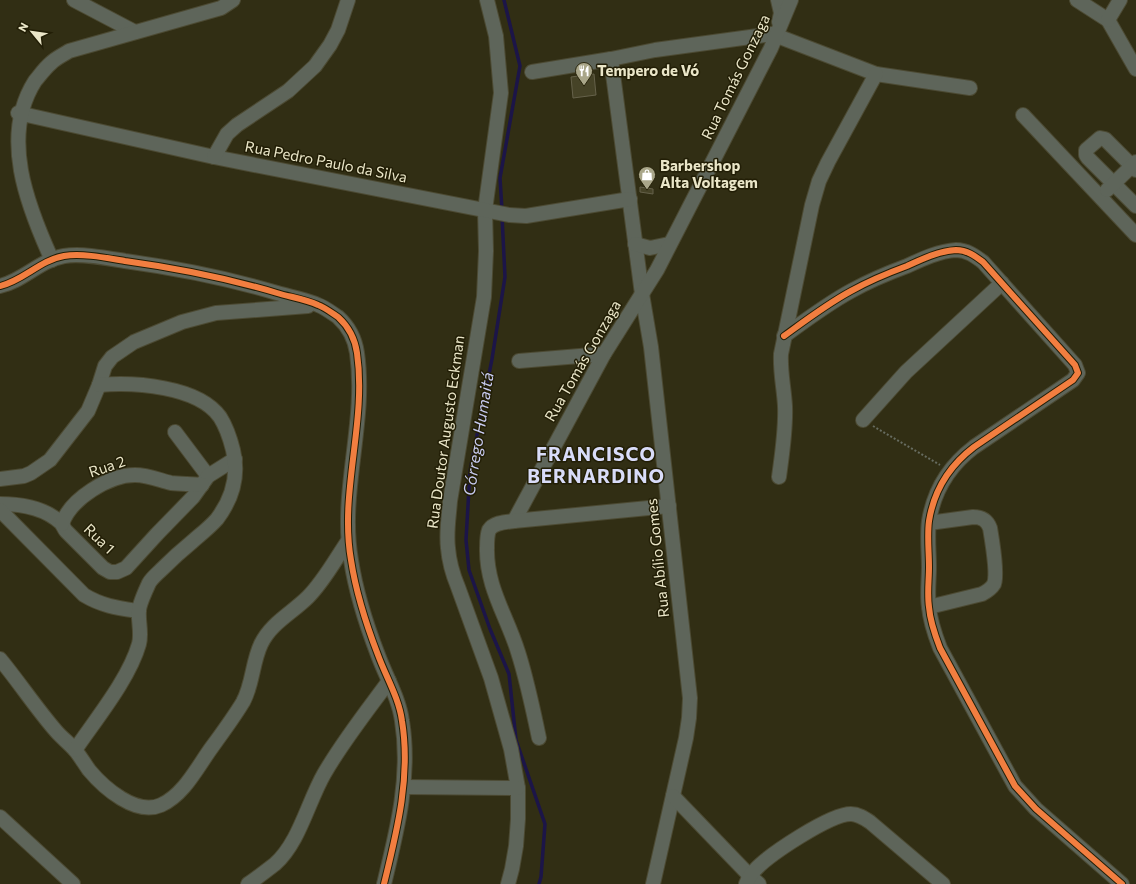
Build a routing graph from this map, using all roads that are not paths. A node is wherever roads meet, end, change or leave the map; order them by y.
1 (74, 0) edge
2 (234, 0) edge
3 (348, 0) edge
4 (487, 0) edge
5 (778, 0) edge
6 (791, 0) edge
7 (1077, 0) edge
8 (1120, 0) edge
9 (1108, 20) junction
10 (135, 32) junction
11 (777, 35) junction
12 (611, 59) junction
13 (1136, 69) edge
14 (532, 72) dead end
15 (876, 74) junction
16 (970, 88) dead end
17 (18, 113) junction
18 (1023, 116) dead end
19 (214, 157) junction
20 (1134, 166) edge
21 (1114, 184) junction
22 (1100, 198) junction
23 (630, 199) junction
24 (1136, 206) edge
25 (497, 212) junction
26 (1136, 235) edge
27 (635, 244) junction
28 (670, 244) junction
29 (52, 260) junction
30 (1002, 283) junction
31 (0, 286) edge
32 (642, 294) junction
33 (318, 305) junction
34 (784, 336) junction
35 (604, 354) junction
36 (519, 361) dead end
37 (99, 385) junction
38 (863, 420) road end
39 (175, 432) dead end
40 (235, 459) junction
41 (780, 477) dead end
42 (0, 479) edge
43 (205, 480) junction
44 (0, 504) edge
45 (669, 506) junction
46 (0, 510) edge
47 (514, 521) junction
48 (929, 523) junction
49 (62, 524) junction
50 (348, 541) junction
51 (929, 607) junction
52 (138, 610) junction
53 (0, 659) edge
54 (389, 681) junction
55 (539, 738) dead end
56 (75, 750) junction
57 (404, 788) junction
58 (518, 788) junction
59 (673, 796) junction
60 (0, 817) edge
61 (752, 881) edge
62 (73, 884) edge
63 (248, 884) edge
64 (384, 884) edge
65 (508, 884) edge
66 (653, 884) edge
67 (943, 884) edge
68 (1122, 884) edge

1 - 10 street
2 - 10 street
3 - 19 street
4 - 25 street, Rua Doutor Augusto Eckman
5 - 11 street
6 - 11 street, Rua Tomás Gonzaga
7 - 9 street
8 - 9 street
9 - 13 street
10 - 17 street
11 - 12 street
11 - 15 street
11 - 28 street, Rua Tomás Gonzaga
12 - 14 street
12 - 23 street, Rua Abílio Gomes
15 - 16 street
15 - 34 street
17 - 19 street, Rua Pedro Paulo da Silva
17 - 29 street
18 - 22 street
19 - 25 street, Rua Pedro Paulo da Silva
20 - 21 street
20 - 21 street
21 - 22 street
21 - 24 street
22 - 26 street
23 - 25 street, Rua Pedro Paulo da Silva
23 - 27 street, Rua Abílio Gomes
25 - 58 street, Rua Doutor Augusto Eckman
27 - 28 street
27 - 32 street, Rua Abílio Gomes
28 - 32 street, Rua Tomás Gonzaga
29 - 31 street
29 - 33 street
30 - 34 street
30 - 38 street
30 - 48 street
32 - 35 street, Rua Tomás Gonzaga
32 - 45 street, Rua Abílio Gomes
33 - 37 street
33 - 50 street
34 - 41 street
35 - 36 street
35 - 47 street, Rua Tomás Gonzaga
37 - 40 street
37 - 42 street
39 - 43 street
40 - 43 street
40 - 52 street
43 - 49 street, Rua 2
43 - 49 street, Rua 1
44 - 49 street, Rua 1
45 - 47 street
45 - 59 street, Rua Abílio Gomes
46 - 52 street
47 - 55 street
48 - 51 street
48 - 51 street
50 - 54 street
50 - 56 street
51 - 68 street
52 - 56 street
53 - 56 street
54 - 57 street
54 - 63 street
57 - 58 street
57 - 64 street
58 - 65 street, Rua Doutor Augusto Eckman
59 - 61 street
59 - 66 street, Rua Abílio Gomes
60 - 62 street
61 - 67 street

